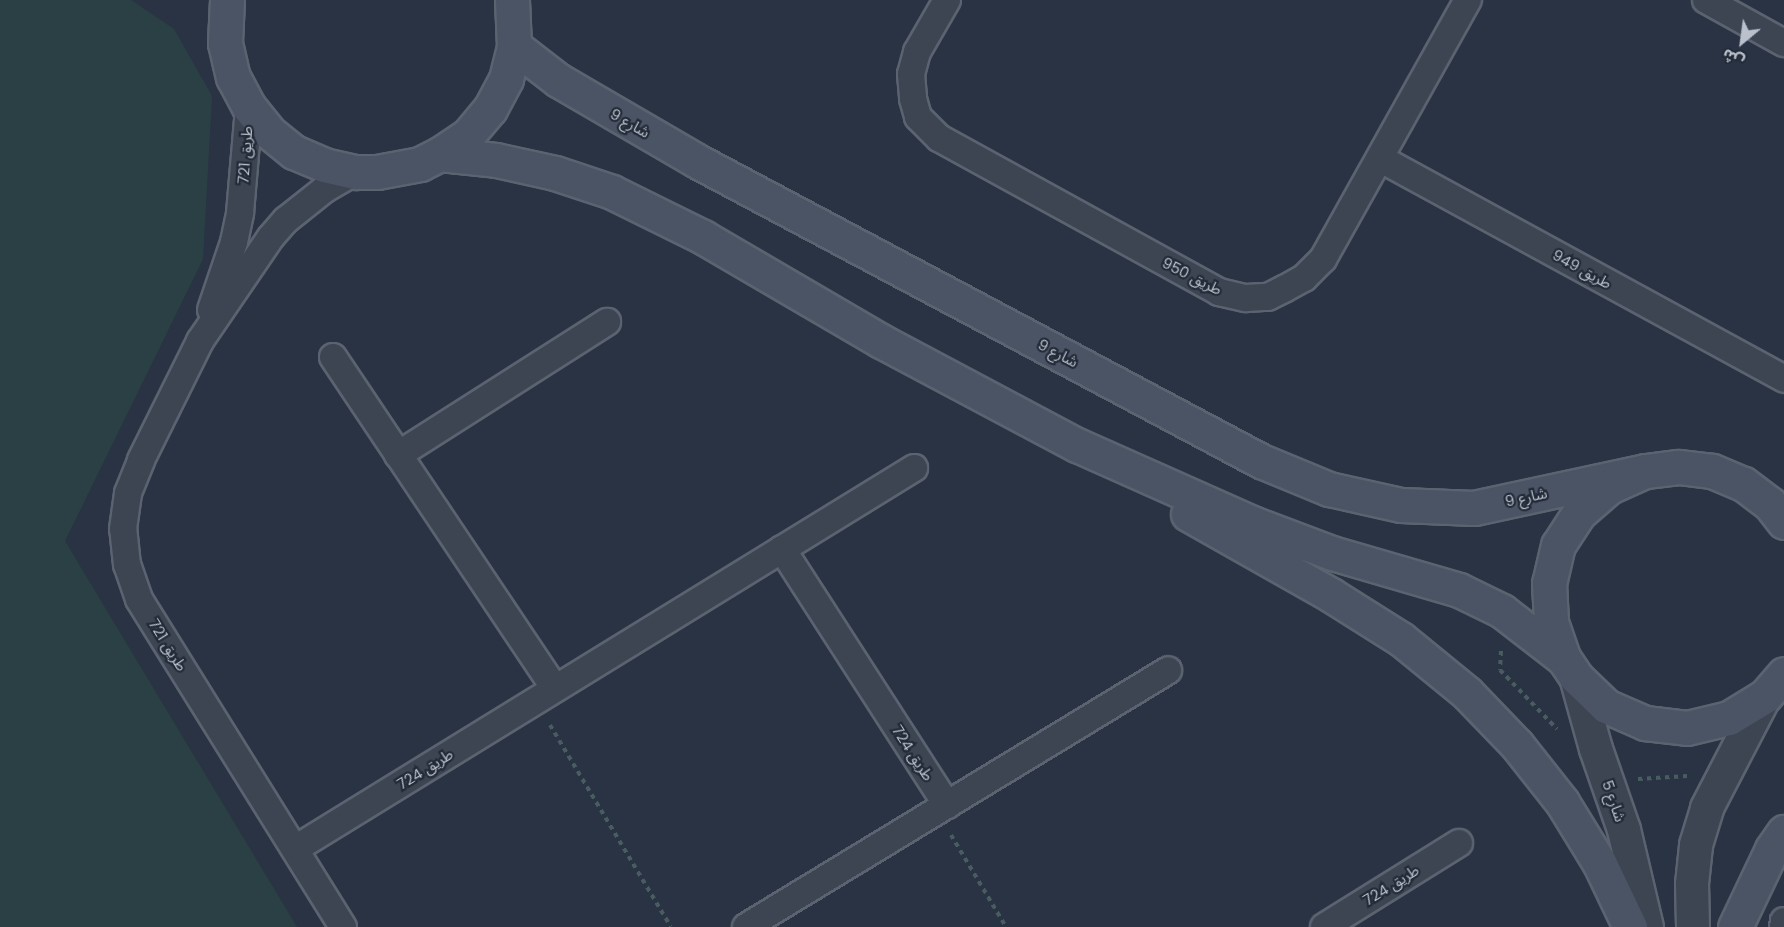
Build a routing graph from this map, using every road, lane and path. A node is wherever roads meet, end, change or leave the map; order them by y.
1 (212, 0) edge
2 (227, 0) edge
3 (512, 0) edge
4 (947, 0) edge
5 (1468, 0) edge
6 (1706, 0) edge
7 (225, 43) junction
8 (1784, 43) edge
9 (514, 46) junction
10 (249, 107) junction
11 (440, 154) junction
12 (1381, 159) junction
13 (355, 172) junction
14 (607, 322) dead end
15 (200, 341) junction
16 (333, 357) dead end
17 (1784, 379) edge
18 (1077, 445) junction
19 (398, 455) junction
20 (914, 468) dead end
21 (1645, 471) junction
22 (1784, 522) edge
23 (782, 549) junction
24 (1570, 668) junction
25 (1168, 670) dead end
26 (1776, 687) edge
27 (545, 695) junction
28 (941, 808) junction
29 (1784, 832) edge
30 (1459, 843) dead end
31 (295, 849) junction
32 (1784, 921) edge
33 (343, 927) edge
34 (671, 927) edge
35 (746, 927) edge
36 (1006, 927) edge
37 (1324, 927) edge
38 (1630, 927) edge
39 (1647, 927) edge
40 (1693, 927) edge
41 (1735, 927) edge
42 (1783, 927) edge

1 - 7 main road
2 - 7 main road
3 - 9 main road
4 - 12 street, طريق 950
5 - 12 street, طريق 950
6 - 8 street
7 - 10 main road
9 - 11 main road
9 - 21 main road, شارع 9
10 - 13 main road
10 - 15 street, طريق 721
11 - 13 main road
11 - 18 main road
12 - 17 street, طريق 949
13 - 15 street, طريق 721
14 - 19 street
15 - 31 street, طريق 721
16 - 19 street
18 - 24 main road
18 - 38 main road
19 - 27 street
20 - 23 street, طريق 724
21 - 22 main road
21 - 24 main road
23 - 27 street, طريق 724
23 - 28 street, طريق 724
24 - 26 main road
24 - 39 street, شارع 5
25 - 28 street
26 - 40 street
27 - 31 street, طريق 724
27 - 34 path
28 - 35 street
28 - 36 path
29 - 41 main road
30 - 37 street, طريق 724
31 - 33 street, طريق 721
32 - 42 street

